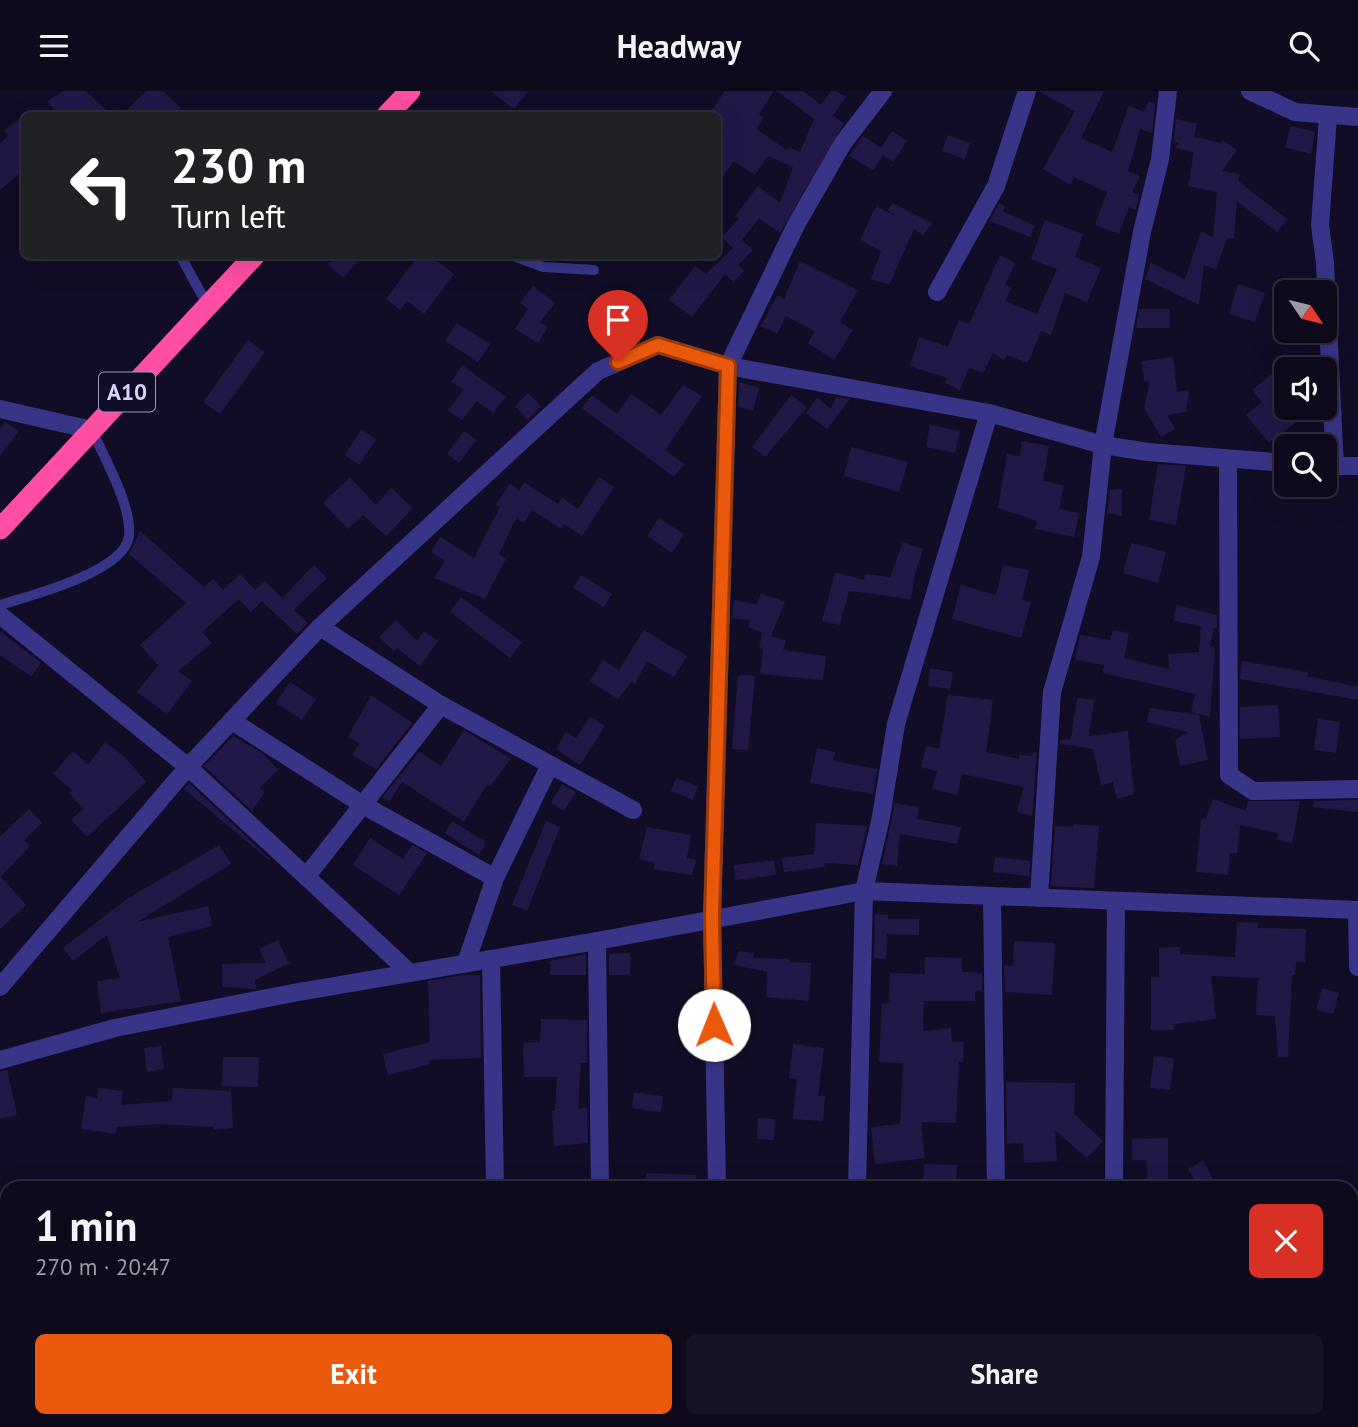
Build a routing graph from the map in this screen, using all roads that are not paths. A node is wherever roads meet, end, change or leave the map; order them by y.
1 (410, 91) edge
2 (883, 91) edge
3 (1027, 91) edge
4 (1168, 91) edge
5 (1250, 91) edge
6 (390, 112) edge
7 (1328, 117) junction
8 (1358, 117) edge
9 (182, 259) edge
10 (251, 259) edge
11 (522, 259) edge
12 (594, 269) dead end
13 (937, 292) dead end
14 (208, 306) junction
15 (728, 366) junction
16 (0, 409) edge
17 (989, 413) junction
18 (92, 430) junction
19 (1329, 434) edge
20 (1103, 445) junction
21 (1228, 459) junction
22 (1274, 462) edge
23 (1337, 466) edge
24 (1358, 466) edge
25 (0, 529) edge
26 (0, 605) edge
27 (0, 615) edge
28 (320, 627) junction
29 (441, 705) junction
30 (232, 721) junction
31 (550, 765) junction
32 (188, 767) junction
33 (1358, 789) edge
34 (363, 805) junction
35 (633, 810) dead end
36 (306, 877) junction
37 (495, 878) junction
38 (864, 891) junction
39 (992, 896) junction
40 (1039, 898) junction
41 (1116, 901) junction
42 (1357, 910) edge
43 (712, 917) junction
44 (597, 941) junction
45 (491, 959) junction
46 (466, 963) junction
47 (1358, 967) edge
48 (410, 973) junction
49 (0, 987) edge
50 (0, 1060) edge
51 (495, 1181) edge
52 (600, 1181) edge
53 (717, 1181) edge
54 (857, 1181) edge
55 (996, 1181) edge
56 (1114, 1181) edge

1 - 6 highway
2 - 15 street
3 - 13 street
4 - 20 street
5 - 7 street
7 - 8 street
7 - 19 street
9 - 14 lane
10 - 14 highway, A10
11 - 12 lane
14 - 18 highway, A10
15 - 17 street
15 - 28 street
15 - 43 street
16 - 18 street
17 - 20 street
17 - 38 street
18 - 25 highway, A10
18 - 26 lane
20 - 21 street
20 - 40 street
21 - 22 street
21 - 33 street
23 - 24 street
27 - 32 street
28 - 29 street
28 - 30 street
29 - 31 street
29 - 34 street
30 - 32 street
30 - 34 street
31 - 35 street
31 - 37 street
32 - 36 street
32 - 49 street
34 - 36 street
34 - 37 street
36 - 48 street
37 - 46 street
38 - 39 street
38 - 43 street
38 - 54 street
39 - 40 street
39 - 55 street
40 - 41 street
41 - 42 street
41 - 56 street
42 - 47 street
43 - 44 street
43 - 53 street
44 - 45 street
44 - 52 street
45 - 46 street
45 - 51 street
46 - 48 street
48 - 50 street

